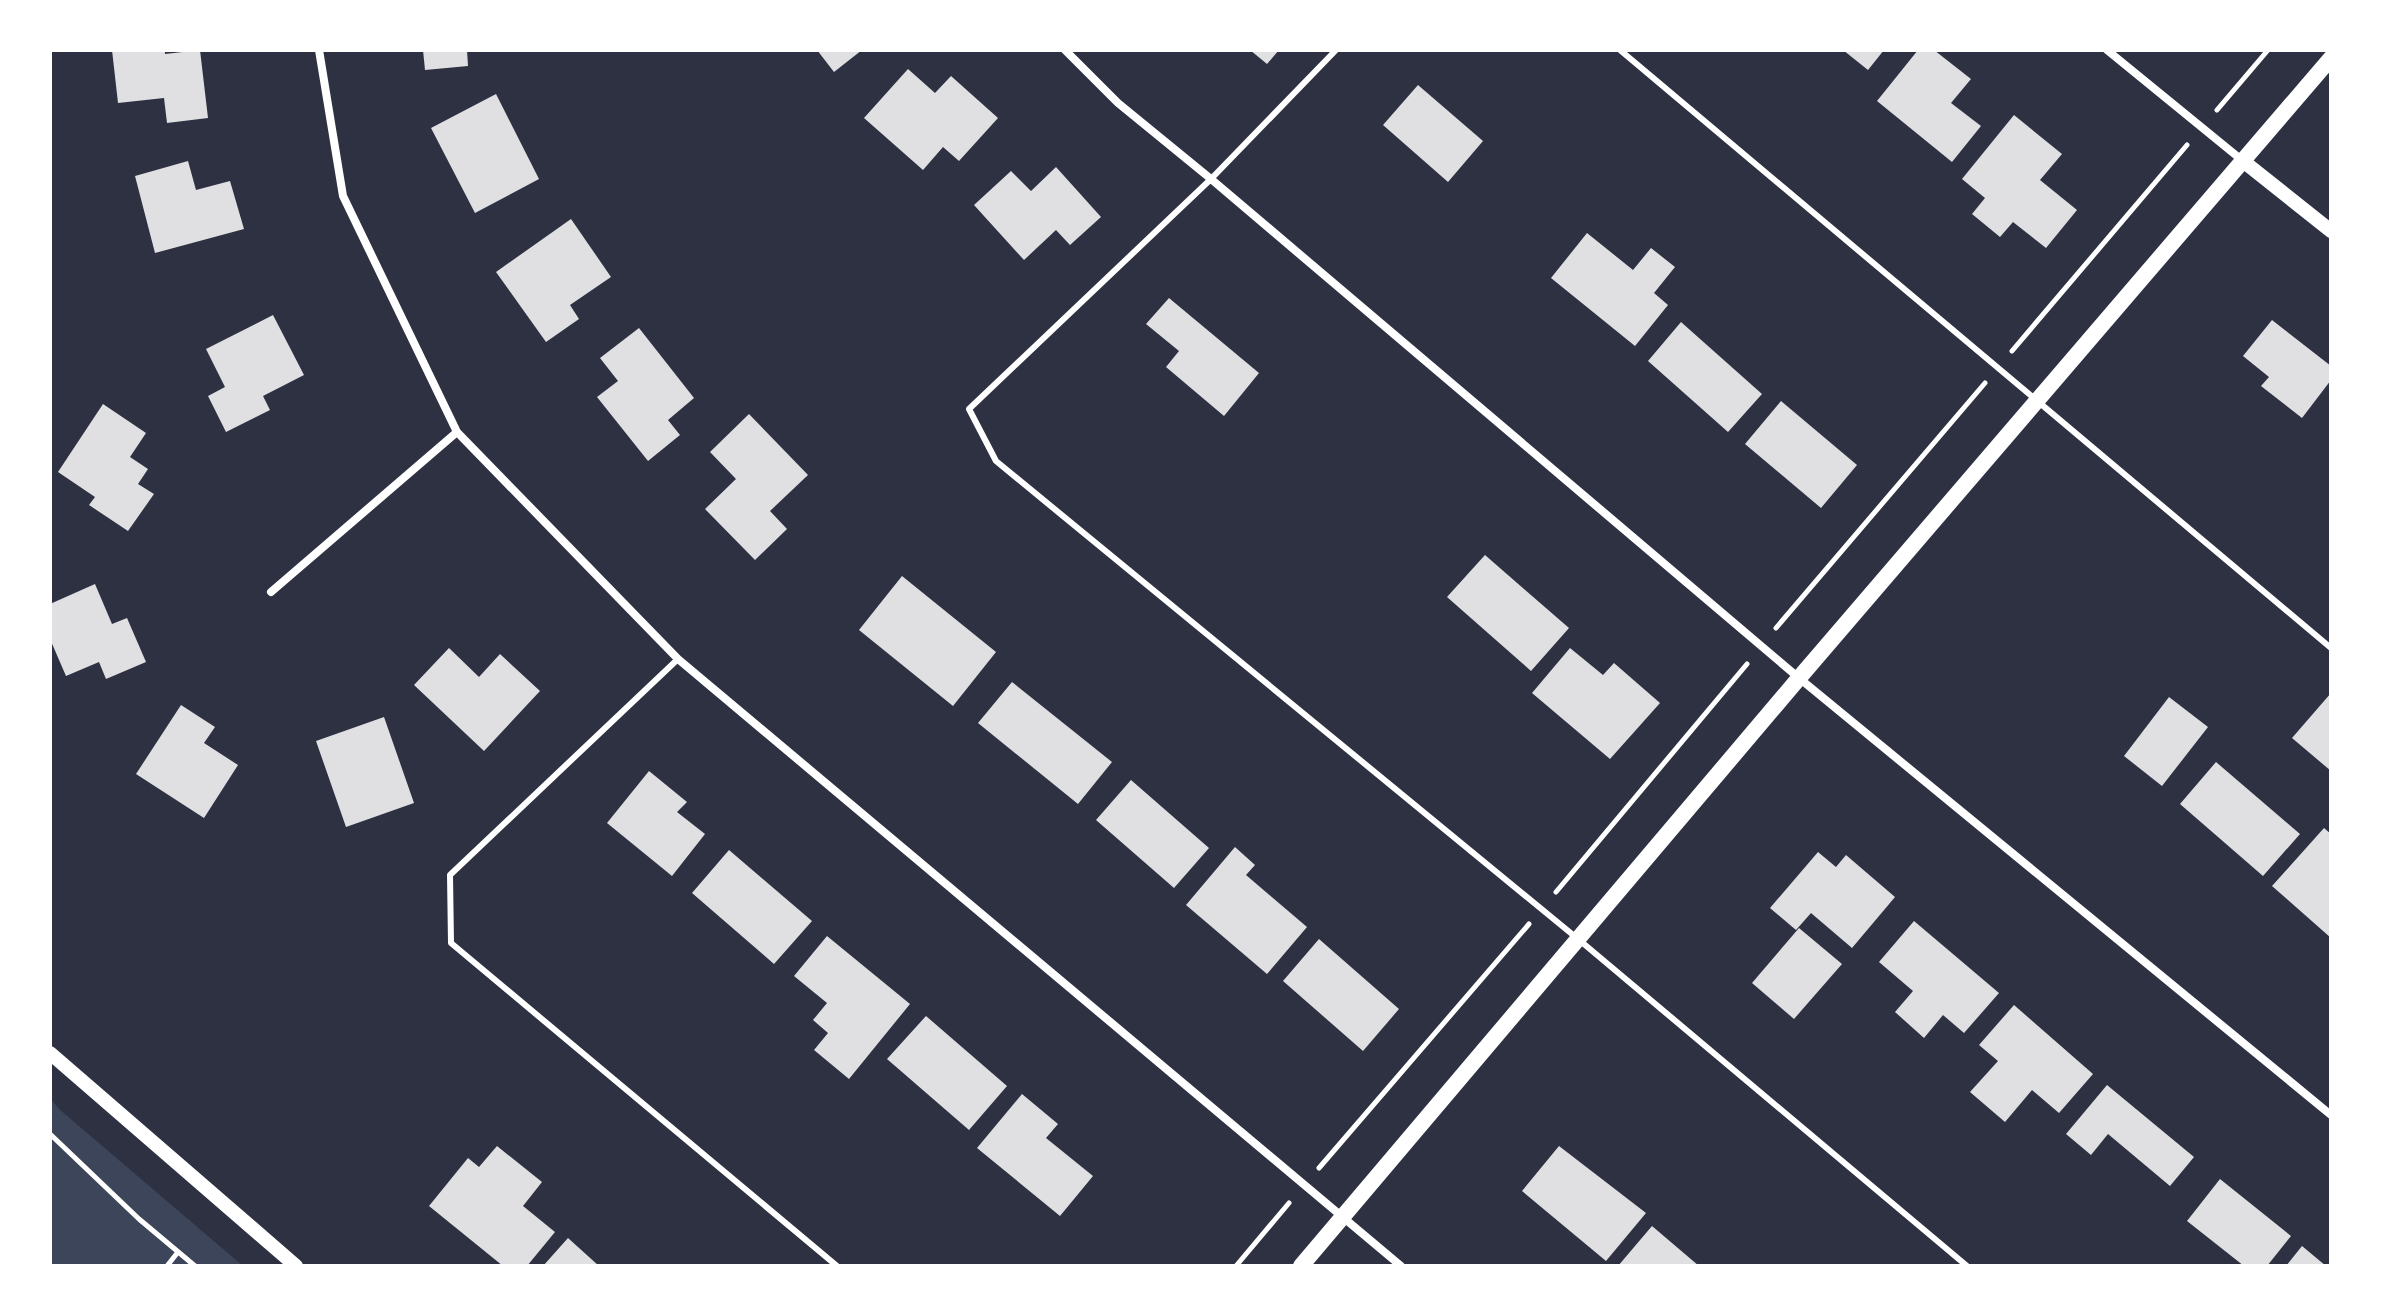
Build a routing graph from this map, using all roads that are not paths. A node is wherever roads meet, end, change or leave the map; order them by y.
1 (319, 50) edge
2 (1065, 50) edge
3 (1336, 50) edge
4 (1620, 50) edge
5 (2107, 50) edge
6 (2331, 58) edge
7 (2243, 161) junction
8 (1211, 179) junction
9 (2331, 231) edge
10 (2038, 401) junction
11 (457, 432) junction
12 (271, 592) dead end
13 (2331, 648) edge
14 (678, 659) junction
15 (1799, 678) junction
16 (1578, 939) junction
17 (50, 1053) edge
18 (2331, 1115) edge
19 (1342, 1217) junction
20 (296, 1266) edge
21 (837, 1266) edge
22 (1301, 1266) edge
23 (1401, 1266) edge
24 (1967, 1266) edge

1 - 11 street
2 - 8 street
3 - 8 lane
4 - 10 lane
5 - 7 street
6 - 7 main road
7 - 9 street
7 - 10 main road
8 - 15 street
8 - 16 lane
10 - 13 lane
10 - 15 main road
11 - 12 street
11 - 14 street
14 - 19 street
14 - 21 lane
15 - 16 main road
15 - 18 street
16 - 19 main road
16 - 24 lane
17 - 20 street
19 - 22 main road
19 - 23 street

